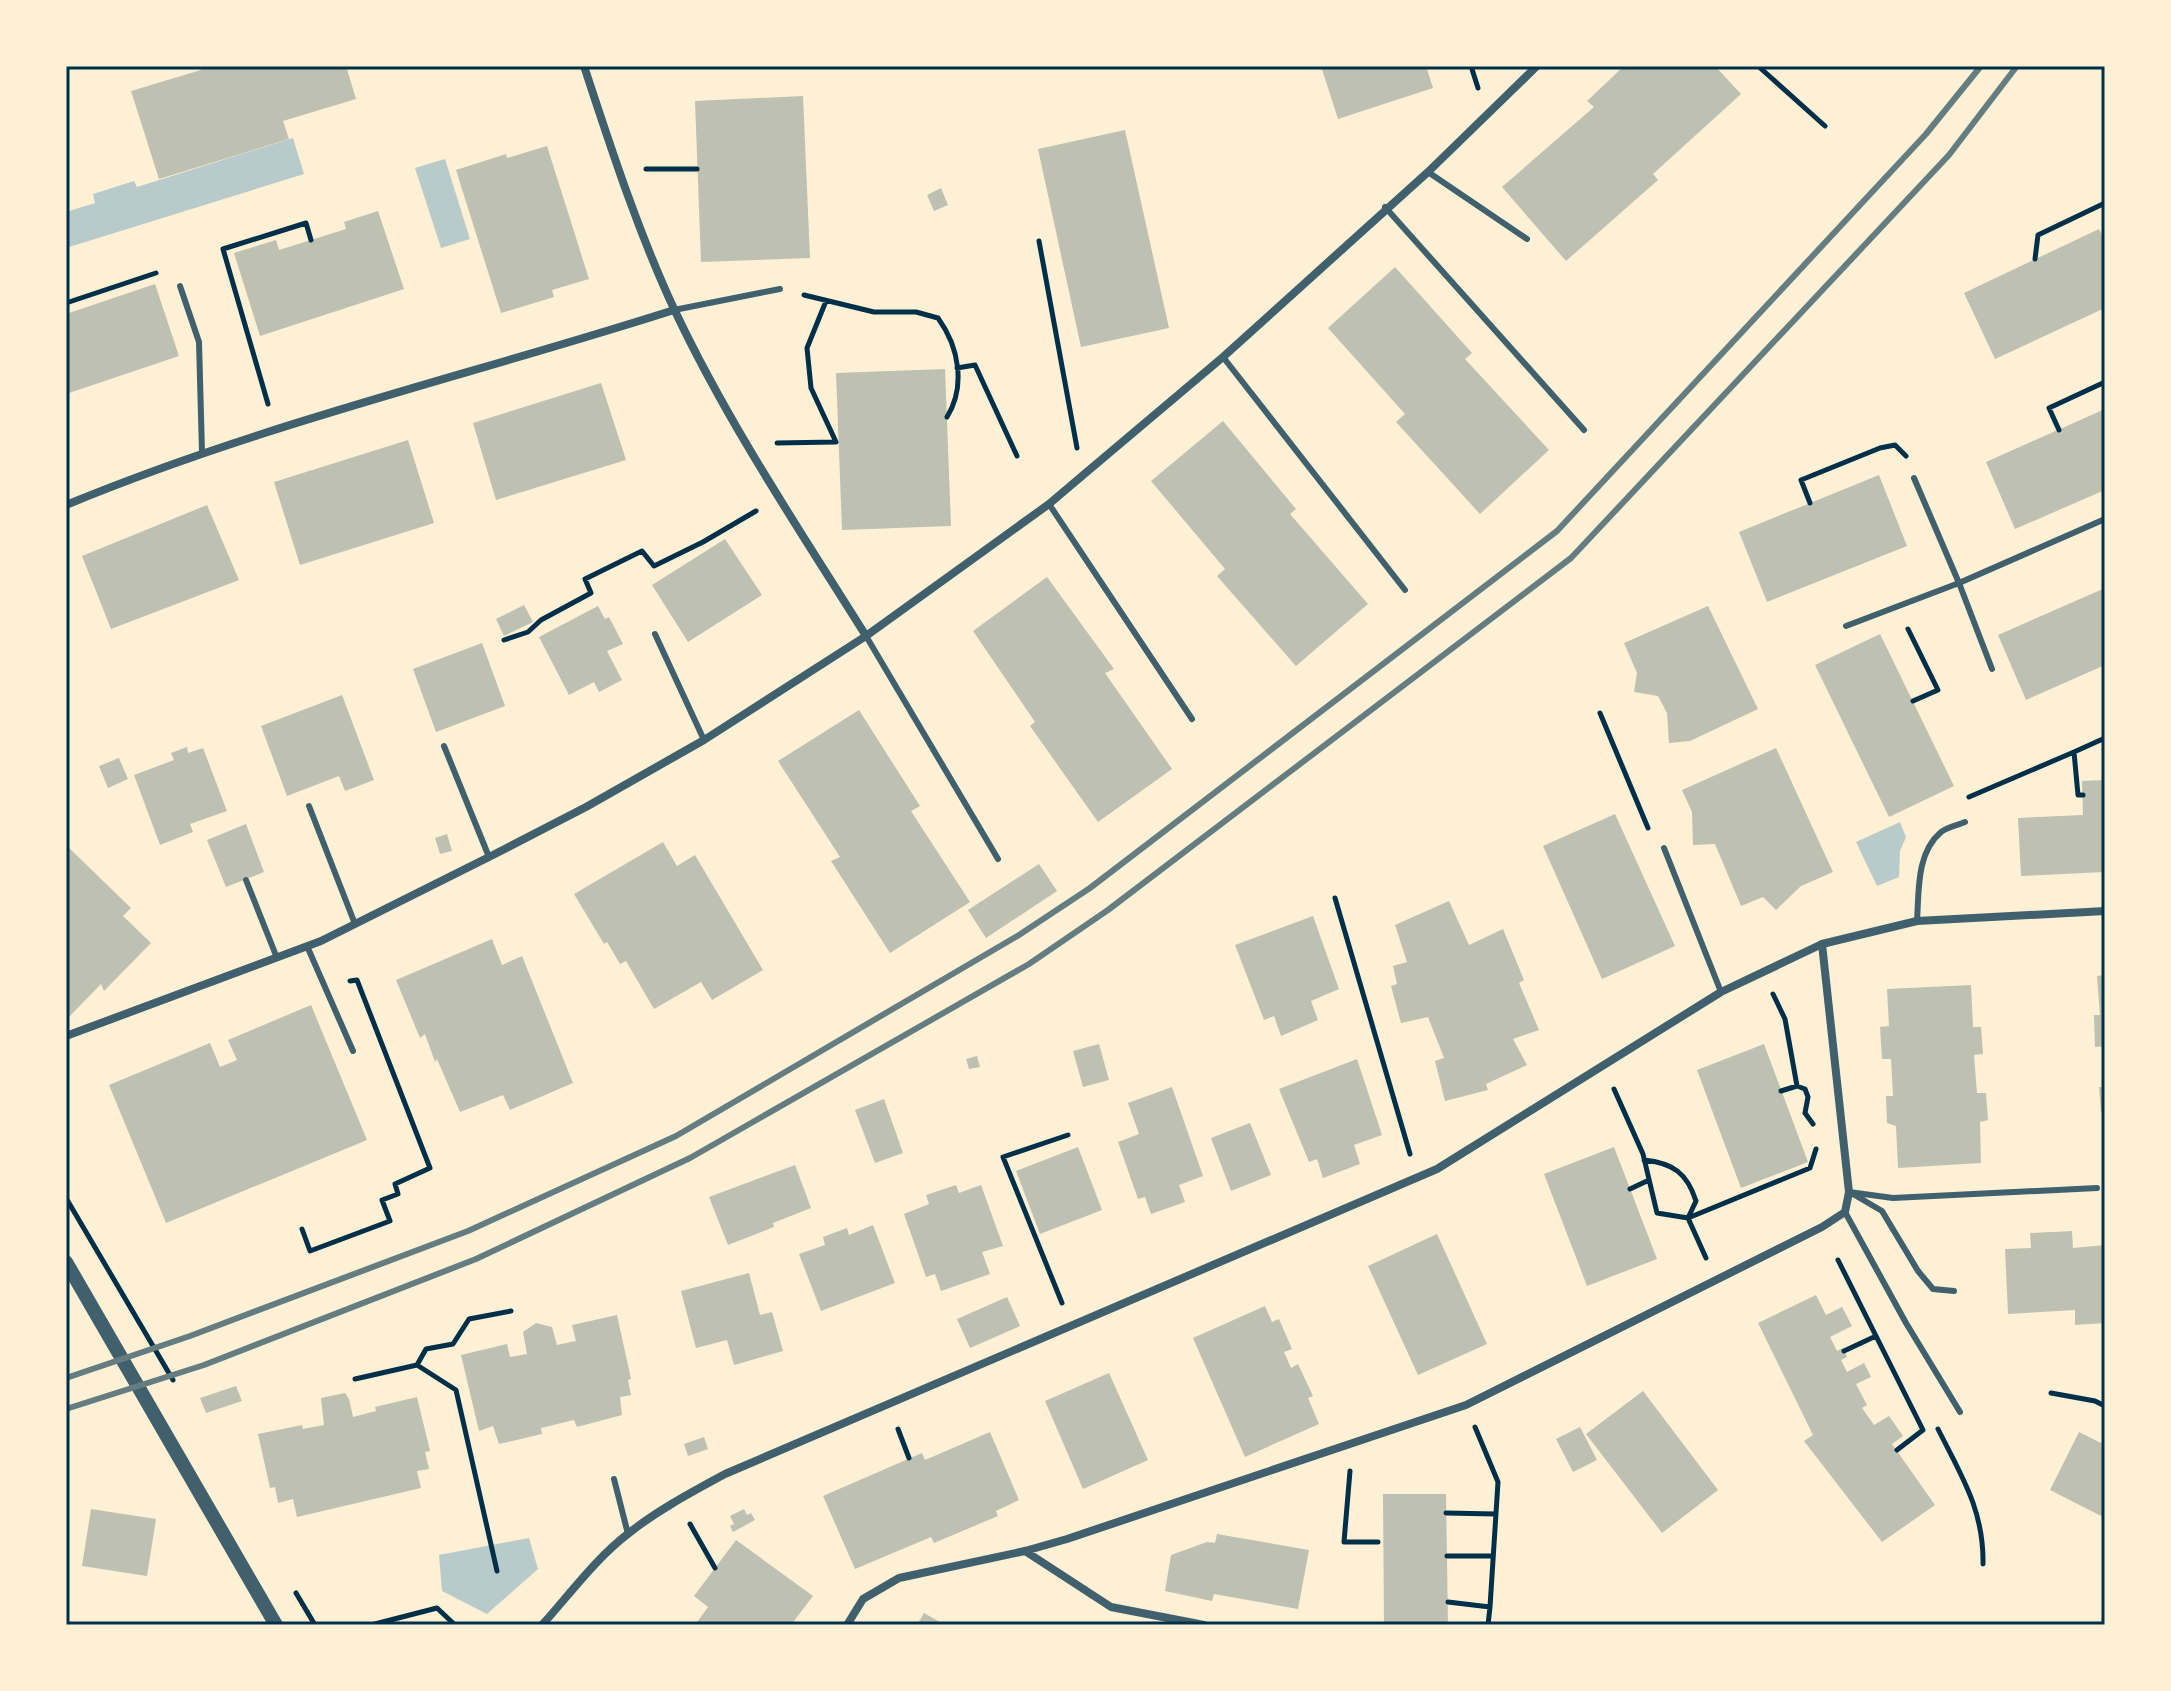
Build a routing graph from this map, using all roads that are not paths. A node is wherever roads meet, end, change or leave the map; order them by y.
1 (584, 66) edge
2 (1537, 66) edge
3 (1428, 172) junction
4 (1385, 207) junction
5 (1527, 239) dead end
6 (180, 286) dead end
7 (780, 289) road end
8 (674, 310) junction
9 (1223, 357) junction
10 (1584, 430) dead end
11 (202, 452) junction
12 (1914, 478) road end
13 (1049, 504) junction
14 (66, 505) edge
15 (2105, 519) edge
16 (1959, 583) junction
17 (1405, 590) dead end
18 (1846, 626) dead end
19 (655, 634) dead end
20 (866, 636) junction
21 (1992, 669) dead end
22 (1192, 719) dead end
23 (704, 740) junction
24 (444, 746) dead end
25 (309, 806) dead end
26 (1965, 822) dead end
27 (1664, 848) dead end
28 (489, 857) junction
29 (998, 859) dead end
30 (246, 880) dead end
31 (2105, 911) edge
32 (1917, 921) junction
33 (355, 924) junction
34 (1822, 944) junction
35 (307, 946) junction
36 (277, 958) junction
37 (1721, 992) junction
38 (66, 1036) edge
39 (353, 1051) dead end
40 (2097, 1188) dead end
41 (1849, 1192) junction
42 (1845, 1212) junction
43 (66, 1262) edge
44 (1954, 1291) dead end
45 (1960, 1412) dead end
46 (614, 1479) dead end
47 (628, 1534) junction
48 (1025, 1551) junction
49 (276, 1625) edge
50 (542, 1625) edge
51 (847, 1625) edge
52 (1204, 1625) edge

1 - 8 street
2 - 3 street
3 - 4 street
3 - 5 lane
4 - 9 street
4 - 10 lane
6 - 11 lane
7 - 8 lane
8 - 11 street
8 - 20 street
9 - 13 street
9 - 17 lane
11 - 14 street
12 - 16 lane
13 - 20 street
13 - 22 lane
15 - 16 lane
16 - 18 lane
16 - 21 lane
19 - 23 lane
20 - 23 street
20 - 29 lane
23 - 28 street
24 - 28 lane
25 - 33 lane
26 - 32 lane
27 - 37 lane
28 - 33 street
30 - 36 lane
31 - 32 street
32 - 34 street
33 - 35 street
34 - 37 street
34 - 41 street
35 - 36 street
35 - 39 lane
36 - 38 street
37 - 47 street
40 - 41 lane
41 - 42 street
41 - 44 lane
42 - 45 lane
42 - 48 street
43 - 49 street
46 - 47 lane
47 - 50 street
48 - 51 street
48 - 52 street

